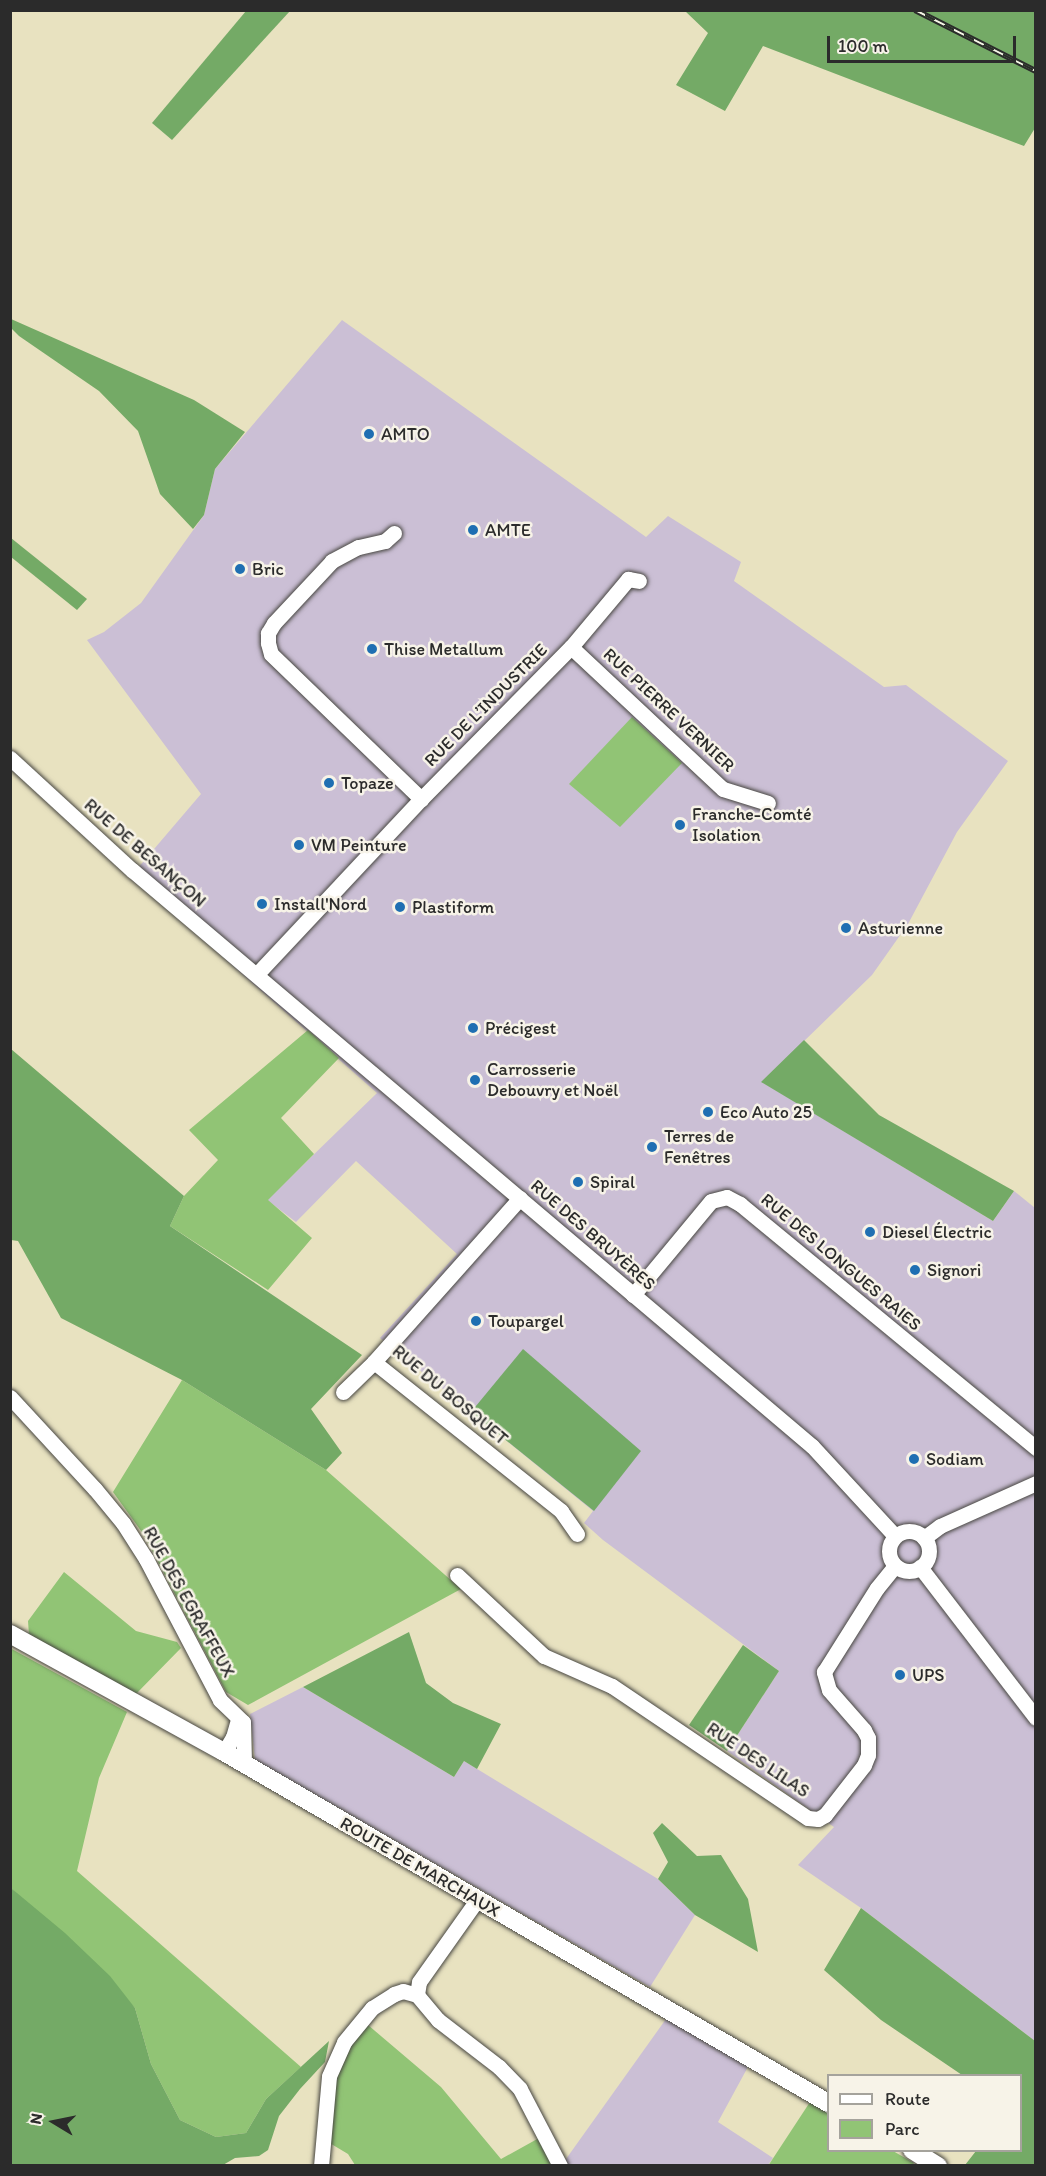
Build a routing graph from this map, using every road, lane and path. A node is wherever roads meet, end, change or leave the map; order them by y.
1 (394, 532) dead end
2 (639, 581) dead end
3 (576, 650) junction
4 (10, 758) edge
5 (421, 799) junction
6 (768, 803) dead end
7 (257, 974) junction
8 (520, 1198) junction
9 (633, 1295) junction
10 (374, 1362) junction
11 (343, 1392) dead end
12 (10, 1397) edge
13 (1035, 1448) edge
14 (1035, 1483) edge
15 (577, 1534) dead end
16 (895, 1536) junction
17 (924, 1538) junction
18 (895, 1566) junction
19 (920, 1567) junction
20 (457, 1575) dead end
21 (10, 1634) edge
22 (1035, 1718) edge
23 (238, 1719) junction
24 (224, 1752) junction
25 (244, 1764) junction
26 (477, 1900) junction
27 (417, 1995) junction
28 (827, 2102) edge
29 (914, 2152) edge
30 (321, 2166) edge
31 (560, 2166) edge
32 (938, 2166) edge

1 - 5 street
2 - 3 street, RUE DE L’INDUSTRIE
3 - 5 street, RUE DE L’INDUSTRIE
3 - 6 street, RUE PIERRE VERNIER
4 - 7 street, RUE DE BESANÇON
5 - 7 street, RUE DE L’INDUSTRIE
7 - 8 street, RUE DES BRUYÈRES
8 - 9 street, RUE DES BRUYÈRES
8 - 10 street, RUE DU BOSQUET
9 - 13 street, RUE DES LONGUES RAIES
9 - 16 street, RUE DES BRUYÈRES
10 - 11 street
10 - 15 street, RUE DU BOSQUET
12 - 23 street, RUE DES EGRAFFEUX
14 - 17 street
16 - 17 street
16 - 18 street
17 - 19 street
18 - 19 street
18 - 20 street, RUE DES LILAS
19 - 22 street
21 - 24 main road, ROUTE DE MARCHAUX
23 - 24 street
23 - 25 street
24 - 25 main road, ROUTE DE MARCHAUX
25 - 26 main road, ROUTE DE MARCHAUX
26 - 27 street
26 - 28 main road, ROUTE DE MARCHAUX
27 - 30 street
27 - 31 street
29 - 32 main road

